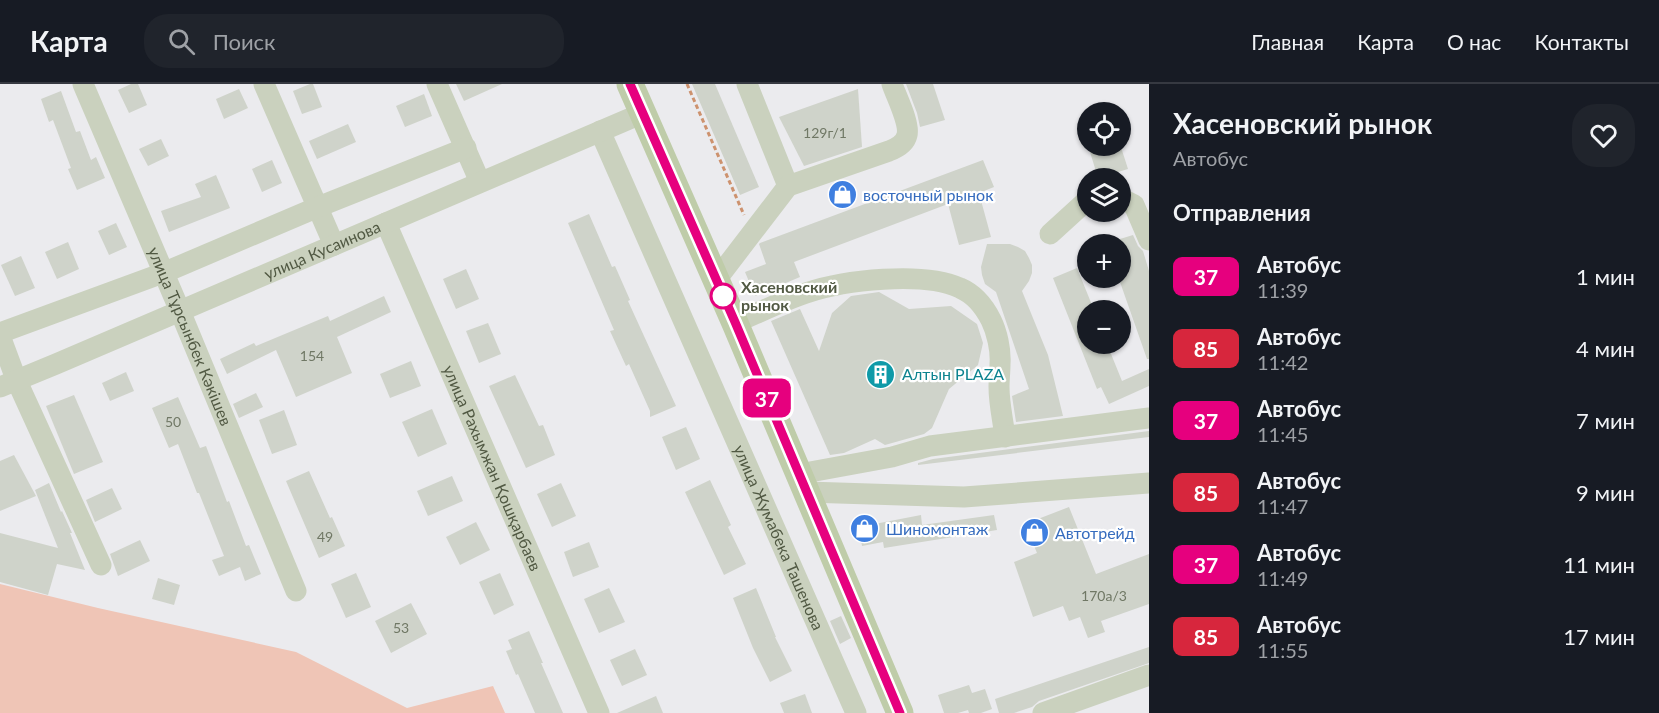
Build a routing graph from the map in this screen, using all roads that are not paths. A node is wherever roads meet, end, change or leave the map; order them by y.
1 (83, 84) edge
2 (264, 84) edge
3 (438, 84) edge
4 (630, 84) edge
5 (747, 84) edge
6 (891, 84) edge
7 (643, 113) junction
8 (600, 131) junction
9 (466, 148) junction
10 (480, 182) junction
11 (788, 186) junction
12 (1131, 204) edge
13 (318, 207) junction
14 (1077, 209) edge
15 (386, 223) junction
16 (1050, 234) dead end
17 (1149, 240) edge
18 (334, 245) junction
19 (163, 273) junction
20 (716, 280) junction
21 (180, 311) junction
22 (735, 322) junction
23 (0, 335) edge
24 (8, 383) edge
25 (1149, 418) edge
26 (1005, 437) junction
27 (803, 483) junction
28 (1149, 483) edge
29 (101, 565) dead end
30 (296, 591) dead end
31 (1149, 675) edge
32 (599, 713) edge
33 (856, 713) edge
34 (900, 713) edge
35 (1043, 713) edge

1 - 19 street, улица Тұрсынбек Кәкішев
2 - 13 street
3 - 9 street
4 - 7 main road
5 - 11 street
6 - 11 street
7 - 8 street, улица Кусаинова
7 - 20 main road
8 - 10 street, улица Кусаинова
8 - 33 street, улица Жумабека Ташенова
9 - 10 street
9 - 13 street
10 - 15 street, улица Кусаинова
11 - 20 street
12 - 17 street
13 - 18 street
13 - 19 street
14 - 16 street
15 - 18 street, улица Кусаинова
15 - 32 street, улица Рахымжан Қошқарбаев
18 - 21 street, улица Кусаинова
19 - 21 street, улица Тұрсынбек Кәкішев
19 - 23 street
20 - 22 main road
21 - 24 street, улица Кусаинова
21 - 30 street, улица Тұрсынбек Кәкішев
22 - 26 street
22 - 27 main road
23 - 24 street
24 - 29 street
25 - 26 street
26 - 27 street
27 - 28 street
27 - 34 main road
31 - 35 street

